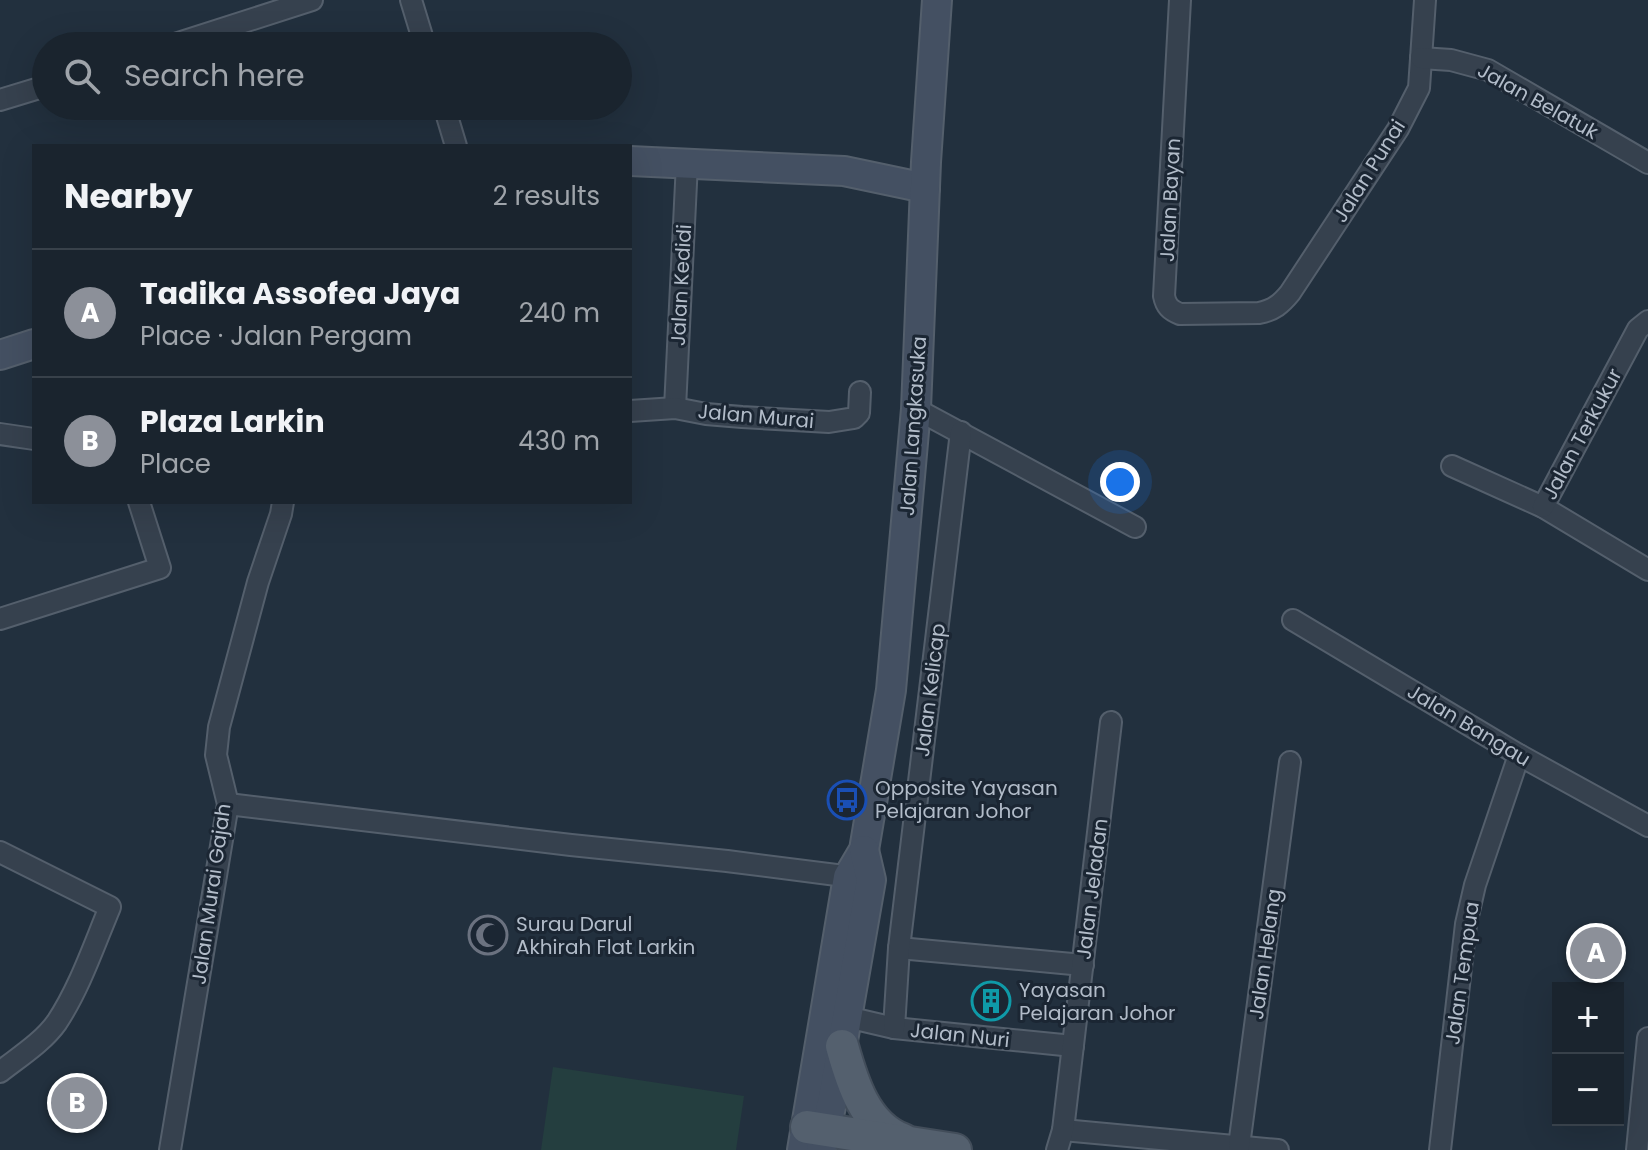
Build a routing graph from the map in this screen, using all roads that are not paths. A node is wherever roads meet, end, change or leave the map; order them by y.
1 (312, 0) edge
2 (411, 0) edge
3 (937, 0) edge
4 (1180, 0) edge
5 (1425, 0) edge
6 (213, 32) edge
7 (421, 32) edge
8 (1421, 58) junction
9 (32, 90) edge
10 (0, 100) edge
11 (448, 120) edge
12 (455, 144) edge
13 (632, 161) edge
14 (687, 163) junction
15 (1648, 163) edge
16 (926, 175) junction
17 (1259, 313) joint
18 (1648, 321) edge
19 (32, 345) edge
20 (0, 355) edge
21 (860, 392) dead end
22 (675, 408) junction
23 (916, 409) junction
24 (632, 411) edge
25 (961, 432) junction
26 (0, 434) edge
27 (32, 439) edge
28 (1452, 466) dead end
29 (140, 504) edge
30 (283, 504) edge
31 (1543, 507) junction
32 (1135, 527) dead end
33 (1648, 570) edge
34 (0, 619) edge
35 (1293, 620) dead end
36 (1111, 722) dead end
37 (1519, 755) junction
38 (1290, 762) dead end
39 (228, 804) junction
40 (1648, 826) edge
41 (0, 852) edge
42 (860, 879) junction
43 (899, 948) junction
44 (1083, 965) junction
45 (894, 1028) junction
46 (845, 1031) junction
47 (1648, 1038) edge
48 (1073, 1046) junction
49 (0, 1072) edge
50 (1060, 1140) edge
51 (817, 1142) edge
52 (917, 1145) junction
53 (1239, 1146) junction
54 (170, 1150) edge
55 (955, 1150) edge
56 (1278, 1150) edge
57 (1440, 1150) edge
58 (1637, 1150) edge

1 - 6 street
2 - 7 street
3 - 16 main road, Jalan Langkasuka
4 - 17 street, Jalan Bayan
5 - 8 street, Jalan Punai
8 - 15 street, Jalan Belatuk
8 - 17 street, Jalan Punai
9 - 10 street
11 - 12 street
13 - 14 main road
14 - 16 main road
14 - 22 street, Jalan Kedidi
16 - 23 main road, Jalan Langkasuka
18 - 31 street, Jalan Terkukur
19 - 20 main road
21 - 22 street, Jalan Murai
22 - 24 street, Jalan Murai
23 - 25 street
23 - 42 main road, Jalan Langkasuka
25 - 32 street
25 - 43 street, Jalan Kelicap
26 - 27 street
28 - 31 street
29 - 34 street
30 - 39 street, Jalan Murai Gajah
31 - 33 street
35 - 37 street, Jalan Bangau
36 - 44 street, Jalan Jeladan
37 - 40 street, Jalan Bangau
37 - 57 street, Jalan Tempua
38 - 53 street, Jalan Helang
39 - 42 street
39 - 54 street, Jalan Murai Gajah
41 - 49 street
42 - 46 main road, Jalan Langkasuka
42 - 51 main road, Jalan Langkasuka
43 - 44 street
43 - 45 street, Jalan Kelicap
44 - 48 street, Jalan Jeladan
45 - 46 street, Jalan Nuri
45 - 48 street, Jalan Nuri
46 - 51 main road, Jalan Langkasuka
46 - 52 main road
47 - 58 street
48 - 50 street, Jalan Jeladan
50 - 53 street
51 - 52 main road
52 - 55 main road
53 - 56 street

